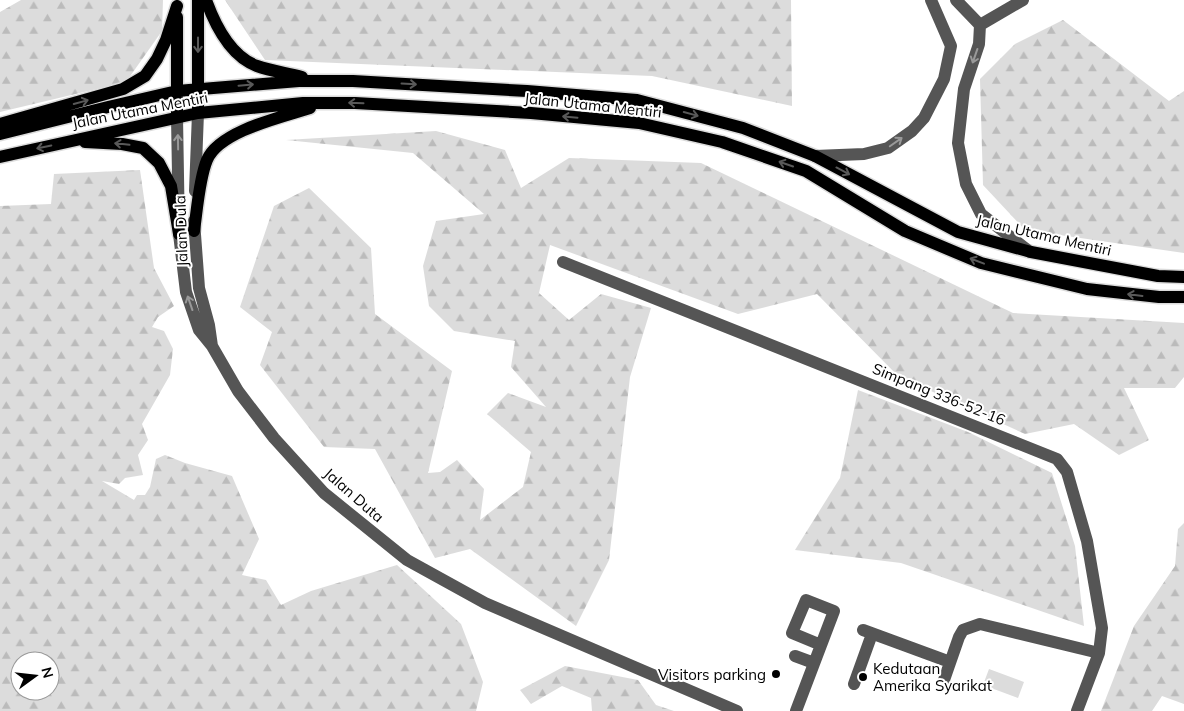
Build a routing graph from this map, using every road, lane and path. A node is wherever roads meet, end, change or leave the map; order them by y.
1 (198, 0) edge
2 (206, 0) edge
3 (931, 0) edge
4 (956, 0) edge
5 (1023, 0) edge
6 (177, 3) edge
7 (980, 25) junction
8 (321, 81) junction
9 (198, 89) junction
10 (177, 92) junction
11 (324, 103) junction
12 (198, 113) junction
13 (177, 117) junction
14 (0, 124) edge
15 (0, 134) edge
16 (68, 142) junction
17 (815, 156) junction
18 (0, 157) edge
19 (194, 232) junction
20 (179, 234) junction
21 (1031, 252) junction
22 (563, 262) dead end
23 (1184, 277) edge
24 (1184, 297) edge
25 (212, 346) junction
26 (820, 645) dead end
27 (1099, 653) junction
28 (795, 656) dead end
29 (950, 662) junction
30 (814, 663) junction
31 (944, 680) dead end
32 (854, 684) dead end
33 (737, 711) edge
34 (796, 711) edge
35 (1077, 711) edge

1 -> 9 main road
2 - 8 main road
17 -> 3 street
4 - 7 street
5 - 7 street
6 - 10 main road
14 -> 6 main road
7 -> 21 street
9 -> 8 main road, Jalan Utama Mentiri
8 -> 17 main road, Jalan Utama Mentiri
9 - 10 main road, Jalan Utama Mentiri
9 - 12 main road
10 - 13 main road
10 - 15 main road, Jalan Utama Mentiri
11 - 12 main road, Jalan Utama Mentiri
11 - 19 main road
24 -> 11 main road, Jalan Utama Mentiri
12 - 13 main road, Jalan Utama Mentiri
12 - 19 street, Jalan Dula
13 - 16 main road, Jalan Utama Mentiri
20 -> 13 street, Jalan Duta
16 -> 18 main road, Jalan Utama Mentiri
20 -> 16 main road
17 -> 21 main road, Jalan Utama Mentiri
19 - 25 street, Jalan Dula
25 -> 20 street, Jalan Duta
21 - 23 main road, Jalan Utama Mentiri
22 - 27 street, Simpang 336-52-16
25 - 33 street, Jalan Duta
26 - 30 street
27 - 29 street
27 - 35 street, Simpang 336-52-16
28 - 30 street
29 - 31 street
29 - 32 street
30 - 34 street

